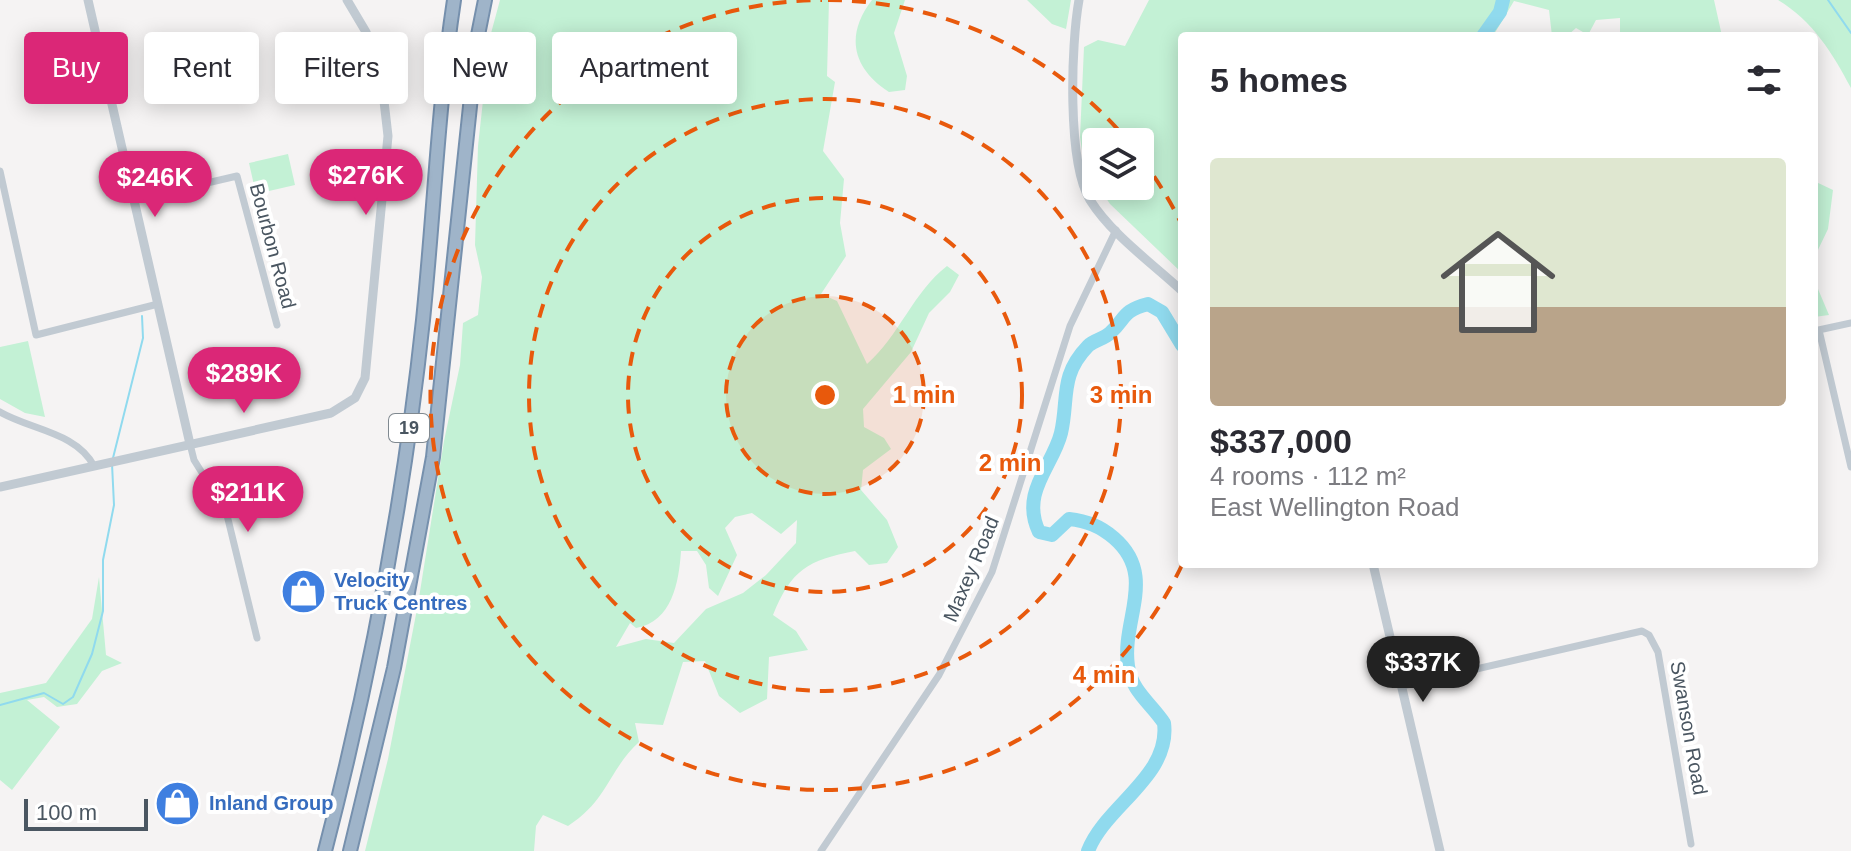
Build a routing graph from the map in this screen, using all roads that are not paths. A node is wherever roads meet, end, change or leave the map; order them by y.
1 (88, 0) edge
2 (347, 0) edge
3 (454, 0) edge
4 (485, 0) edge
5 (1079, 0) edge
6 (0, 171) edge
7 (134, 200) junction
8 (1116, 230) junction
9 (1178, 287) edge
10 (158, 304) junction
11 (1851, 323) edge
12 (277, 325) dead end
13 (1818, 331) edge
14 (1818, 335) edge
15 (0, 412) edge
16 (190, 444) junction
17 (94, 466) junction
18 (1851, 467) edge
19 (0, 487) edge
20 (1374, 568) edge
21 (257, 638) dead end
22 (372, 646) junction
23 (394, 668) junction
24 (1402, 686) junction
25 (1691, 844) dead end
26 (317, 851) edge
27 (325, 851) edge
28 (350, 851) edge
29 (358, 851) edge
30 (821, 851) edge
31 (1440, 851) edge

1 - 7 street
2 - 16 street
3 - 22 highway, 19
4 - 23 highway, 19
5 - 8 street
6 - 10 street
7 - 10 street
7 - 12 street, Bourbon Road
8 - 9 street
8 - 30 street, Maxey Road
10 - 16 street
11 - 13 street
14 - 18 street
15 - 17 street
16 - 17 street
16 - 21 street
17 - 19 street
20 - 24 street
22 - 26 highway
22 - 27 highway, 19
23 - 28 highway, 19
23 - 29 highway
24 - 25 street, Swanson Road
24 - 31 street

